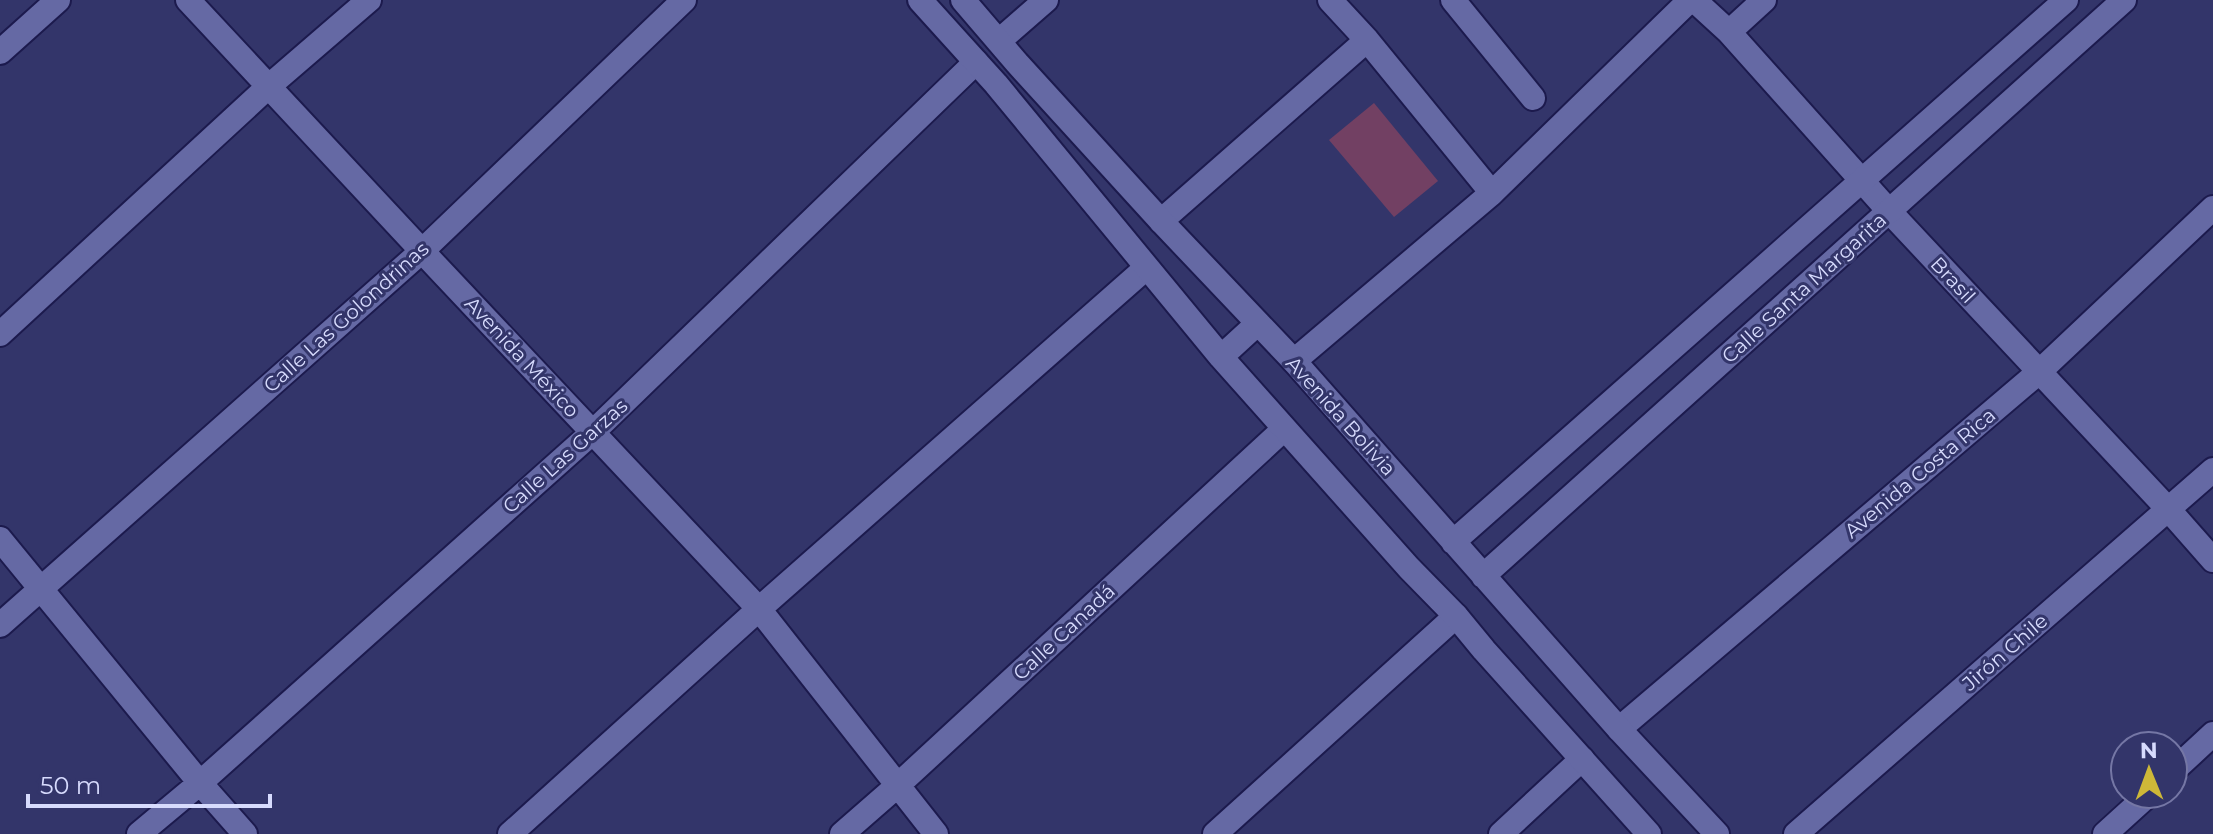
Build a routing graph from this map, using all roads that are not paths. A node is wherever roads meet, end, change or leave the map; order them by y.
1 (58, 0) edge
2 (188, 0) edge
3 (369, 0) edge
4 (684, 0) edge
5 (920, 0) edge
6 (963, 0) edge
7 (1046, 0) edge
8 (1330, 0) edge
9 (1453, 0) edge
10 (1692, 0) edge
11 (1764, 0) edge
12 (2066, 0) edge
13 (2124, 0) edge
14 (1729, 32) junction
15 (1367, 40) junction
16 (999, 41) junction
17 (0, 52) edge
18 (976, 62) junction
19 (268, 87) junction
20 (1533, 98) dead end
21 (1863, 181) junction
22 (1492, 193) junction
23 (2213, 208) edge
24 (1889, 211) junction
25 (1161, 221) junction
26 (422, 251) junction
27 (1146, 268) junction
28 (1257, 324) junction
29 (0, 334) edge
30 (1221, 357) junction
31 (1294, 361) junction
32 (2039, 372) junction
33 (1284, 429) junction
34 (593, 432) junction
35 (2213, 470) edge
36 (2169, 510) junction
37 (0, 539) edge
38 (1453, 542) junction
39 (2213, 560) edge
40 (1483, 576) junction
41 (40, 588) junction
42 (759, 609) junction
43 (1456, 616) junction
44 (0, 625) edge
45 (1619, 729) junction
46 (2213, 734) edge
47 (2189, 756) edge
48 (1582, 759) junction
49 (200, 783) junction
50 (897, 786) junction
51 (2131, 810) edge
52 (139, 834) edge
53 (245, 834) edge
54 (510, 834) edge
55 (842, 834) edge
56 (936, 834) edge
57 (1215, 834) edge
58 (1501, 834) edge
59 (1649, 834) edge
60 (1717, 834) edge
61 (1796, 834) edge
62 (2105, 834) edge

1 - 17 street
2 - 19 street, Avenida México
3 - 19 street
4 - 26 street, Calle Las Golondrinas
5 - 18 street
6 - 16 street, Avenida Bolivia
7 - 16 street
8 - 15 street
9 - 20 street
10 - 14 street, Brasil
10 - 22 street
11 - 14 street
12 - 21 street, Calle Santa Margarita
13 - 24 street, Calle Santa Margarita
14 - 21 street, Brasil
15 - 22 street
15 - 25 street
16 - 25 street, Avenida Bolivia
18 - 27 street
18 - 34 street, Calle Las Garzas
19 - 26 street, Avenida México
19 - 29 street
21 - 24 street, Brasil
21 - 38 street, Calle Santa Margarita
22 - 31 street
23 - 32 street, Avenida Costa Rica
24 - 32 street, Brasil
24 - 40 street, Calle Santa Margarita
25 - 28 street, Avenida Bolivia
26 - 34 street, Avenida México
26 - 41 street, Calle Las Golondrinas
27 - 30 street
27 - 42 street
28 - 30 street
28 - 31 street, Avenida Bolivia
30 - 33 street
31 - 38 street, Avenida Bolivia
32 - 36 street, Brasil
32 - 45 street, Avenida Costa Rica
33 - 43 street
33 - 50 street, Calle Canadá
34 - 42 street, Avenida México
34 - 49 street, Calle Las Garzas
35 - 36 street, Jirón Chile
36 - 39 street, Brasil
36 - 61 street, Jirón Chile
37 - 41 street
38 - 40 street, Avenida Bolivia
40 - 45 street, Avenida Bolivia
41 - 44 street, Calle Las Golondrinas
41 - 49 street
42 - 50 street, Avenida México
42 - 54 street
43 - 48 street
43 - 57 street
45 - 60 street, Avenida Bolivia
46 - 47 street
48 - 58 street
48 - 59 street
49 - 52 street, Calle Las Garzas
49 - 53 street
50 - 55 street, Calle Canadá
50 - 56 street, Avenida México
51 - 62 street

